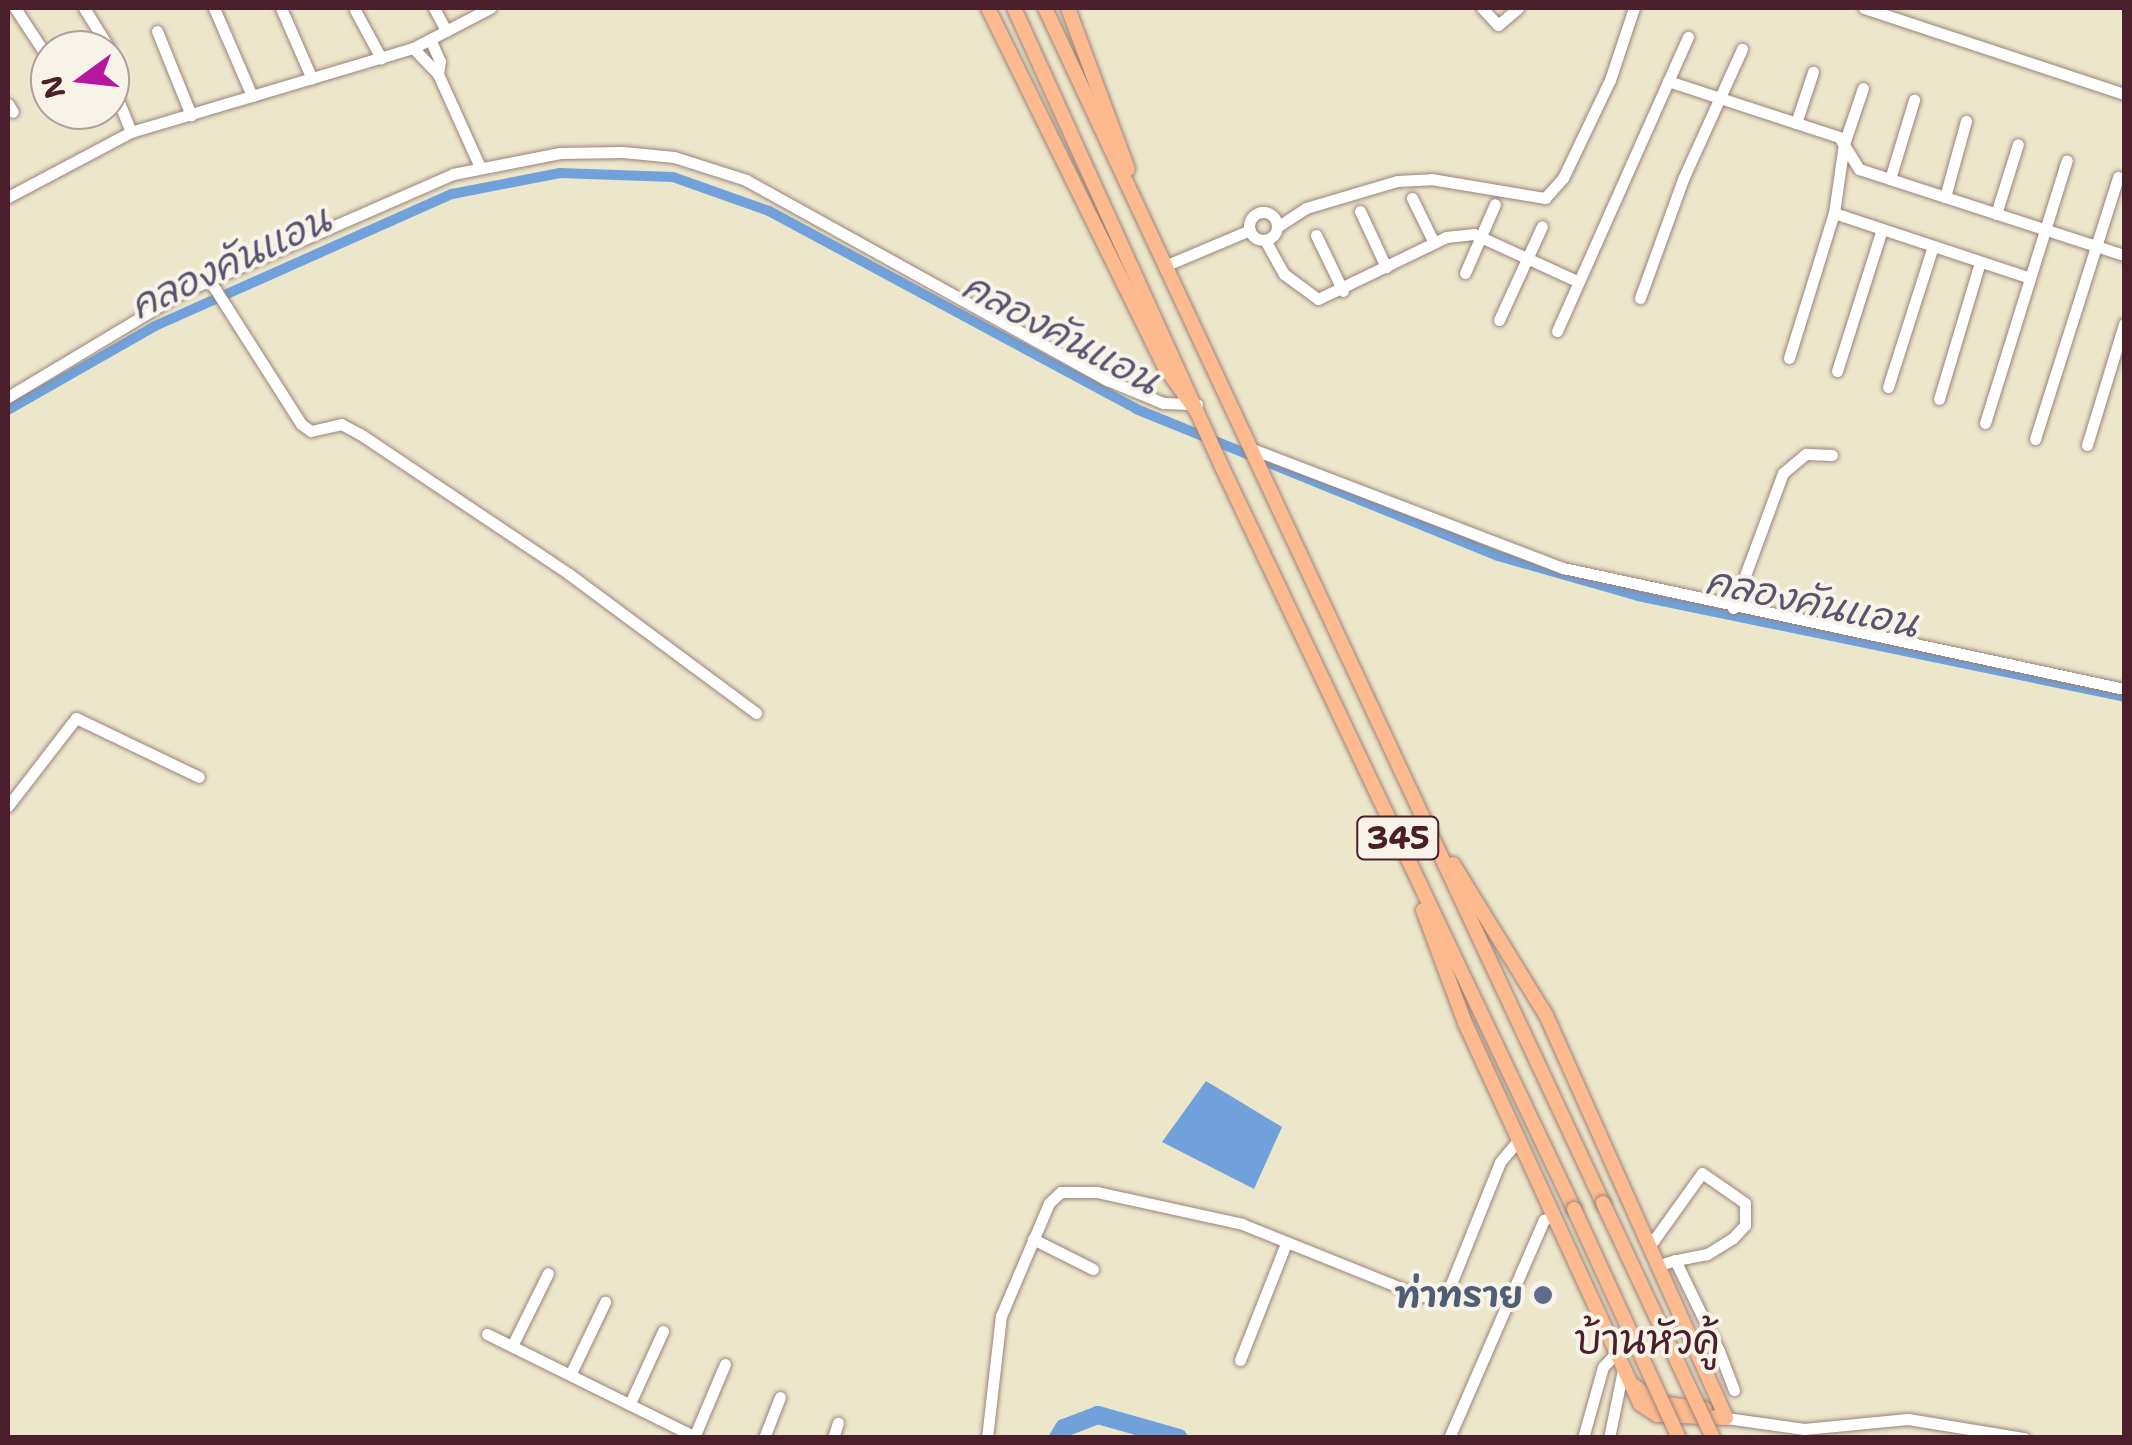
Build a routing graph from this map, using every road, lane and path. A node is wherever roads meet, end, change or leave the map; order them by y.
1 (15, 8) edge
2 (84, 8) edge
3 (214, 8) edge
4 (281, 8) edge
5 (434, 8) edge
6 (490, 8) edge
7 (988, 8) edge
8 (1014, 8) edge
9 (1045, 8) edge
10 (1068, 8) edge
11 (1482, 8) edge
12 (1518, 8) edge
13 (1634, 8) edge
14 (1864, 8) edge
15 (355, 10) edge
16 (98, 30) edge
17 (30, 31) edge
18 (157, 31) dead end
19 (446, 31) junction
20 (1688, 37) dead end
21 (430, 39) junction
22 (412, 48) junction
23 (1742, 48) dead end
24 (381, 58) junction
25 (1813, 72) dead end
26 (438, 74) junction
27 (312, 78) junction
28 (1668, 81) junction
29 (1864, 88) dead end
30 (2124, 94) edge
31 (252, 96) junction
32 (1720, 98) junction
33 (1914, 100) dead end
34 (192, 115) junction
35 (1966, 122) dead end
36 (1796, 123) junction
37 (131, 132) joint
38 (1844, 144) junction
39 (2018, 144) dead end
40 (2067, 160) dead end
41 (480, 167) junction
42 (2118, 177) dead end
43 (1890, 179) junction
44 (8, 197) edge
45 (1945, 197) junction
46 (1412, 198) dead end
47 (1137, 203) junction
48 (1495, 204) dead end
49 (1360, 211) dead end
50 (1834, 213) junction
51 (1996, 214) junction
52 (1542, 226) dead end
53 (1277, 227) junction
54 (1882, 229) junction
55 (1250, 230) junction
56 (2045, 230) junction
57 (1316, 234) dead end
58 (1481, 236) junction
59 (1265, 240) junction
60 (1434, 242) junction
61 (1933, 246) junction
62 (2096, 246) junction
63 (2124, 255) edge
64 (1528, 257) junction
65 (1980, 262) junction
66 (1166, 266) junction
67 (1386, 267) junction
68 (1465, 273) dead end
69 (2030, 278) junction
70 (210, 281) junction
71 (1578, 282) junction
72 (1343, 290) junction
73 (1640, 298) dead end
74 (1499, 320) dead end
75 (2124, 324) edge
76 (1557, 331) dead end
77 (1789, 358) dead end
78 (1836, 371) dead end
79 (1888, 386) dead end
80 (8, 396) edge
81 (1939, 398) dead end
82 (1196, 411) junction
83 (1984, 423) dead end
84 (2035, 439) dead end
85 (2087, 444) dead end
86 (1256, 453) junction
87 (1832, 454) dead end
88 (1733, 608) junction
89 (2124, 689) edge
90 (756, 714) dead end
91 (199, 777) dead end
92 (8, 806) edge
93 (1392, 825) junction
94 (1436, 845) junction
95 (1555, 1034) junction
96 (1494, 1040) junction
97 (1477, 1049) junction
98 (1533, 1051) junction
99 (1519, 1139) junction
100 (1552, 1216) junction
101 (1033, 1239) junction
102 (1286, 1243) junction
103 (1651, 1244) junction
104 (1667, 1262) junction
105 (1093, 1269) dead end
106 (548, 1273) dead end
107 (605, 1302) dead end
108 (663, 1332) dead end
109 (487, 1334) dead end
110 (512, 1346) junction
111 (1719, 1351) junction
112 (1616, 1353) junction
113 (1240, 1360) dead end
114 (725, 1364) dead end
115 (1704, 1365) junction
116 (572, 1373) junction
117 (1626, 1376) junction
118 (1734, 1390) dead end
119 (780, 1397) dead end
120 (631, 1400) junction
121 (1726, 1418) junction
122 (838, 1424) dead end
123 (1955, 1431) edge
124 (1860, 1432) edge
125 (696, 1436) edge
126 (764, 1438) edge
127 (833, 1438) edge
128 (987, 1438) edge
129 (1449, 1438) edge
130 (1583, 1438) edge
131 (1610, 1438) edge
132 (1679, 1438) edge
133 (1713, 1438) edge
134 (2024, 1438) edge

1 - 17 street
2 - 16 street
3 - 31 street
4 - 27 street
5 - 19 street
6 - 19 street
7 - 82 main road, 345
8 - 82 main road, 345
9 - 47 main road, 345
10 - 47 main road, 345
11 - 12 street
13 - 53 street
14 - 30 street
15 - 24 street
18 - 34 street
19 - 21 street
20 - 28 street
21 - 22 street
21 - 26 street
22 - 24 street
22 - 26 street
23 - 32 street
24 - 27 street
25 - 36 street
26 - 41 street
27 - 31 street
28 - 32 street
28 - 71 street
29 - 38 street
31 - 34 street
32 - 36 street
32 - 73 street
33 - 43 street
34 - 37 street
35 - 45 street
36 - 38 street
37 - 44 street
38 - 43 street
38 - 50 street
39 - 51 street
40 - 56 street
41 - 70 street
41 - 82 street
42 - 62 street
43 - 45 street
45 - 51 street
46 - 60 street
47 - 66 main road, 345
48 - 58 street
49 - 67 street
50 - 54 street
50 - 77 street
51 - 56 street
52 - 64 street
53 - 55 street
53 - 59 street
54 - 61 street
54 - 78 street
55 - 59 street
55 - 66 street
56 - 62 street
56 - 69 street
57 - 72 street
58 - 60 street
58 - 64 street
58 - 68 street
59 - 72 street
60 - 67 street
61 - 65 street
61 - 79 street
62 - 63 street
62 - 84 street
64 - 71 street
64 - 74 street
65 - 69 street
65 - 81 street
66 - 86 main road, 345
67 - 72 street
69 - 83 street
70 - 80 street
70 - 90 street
71 - 76 street
75 - 85 street
82 - 93 main road, 345
86 - 88 street
86 - 94 main road, 345
87 - 88 street
88 - 89 street
91 - 92 street
93 - 96 main road, 345
93 - 97 main road
94 - 95 main road
94 - 98 main road, 345
95 - 98 main road
95 - 103 main road
96 - 97 main road
96 - 132 main road, 345, bridge
97 - 99 main road
98 - 133 main road, 345, bridge
99 - 100 main road
99 - 102 street
100 - 112 main road
100 - 129 street
101 - 102 street
101 - 105 street
101 - 128 street
102 - 113 street
103 - 104 main road
103 - 104 street
104 - 111 street
104 - 115 main road
106 - 110 street
107 - 116 street
108 - 120 street
109 - 110 street
110 - 116 street
111 - 115 street
111 - 118 street
112 - 117 main road
112 - 130 street
114 - 125 street
115 - 121 main road
116 - 120 street
117 - 121 main road
117 - 131 street
119 - 126 street
120 - 125 street
121 - 124 street
122 - 127 street
123 - 124 street
123 - 134 street

